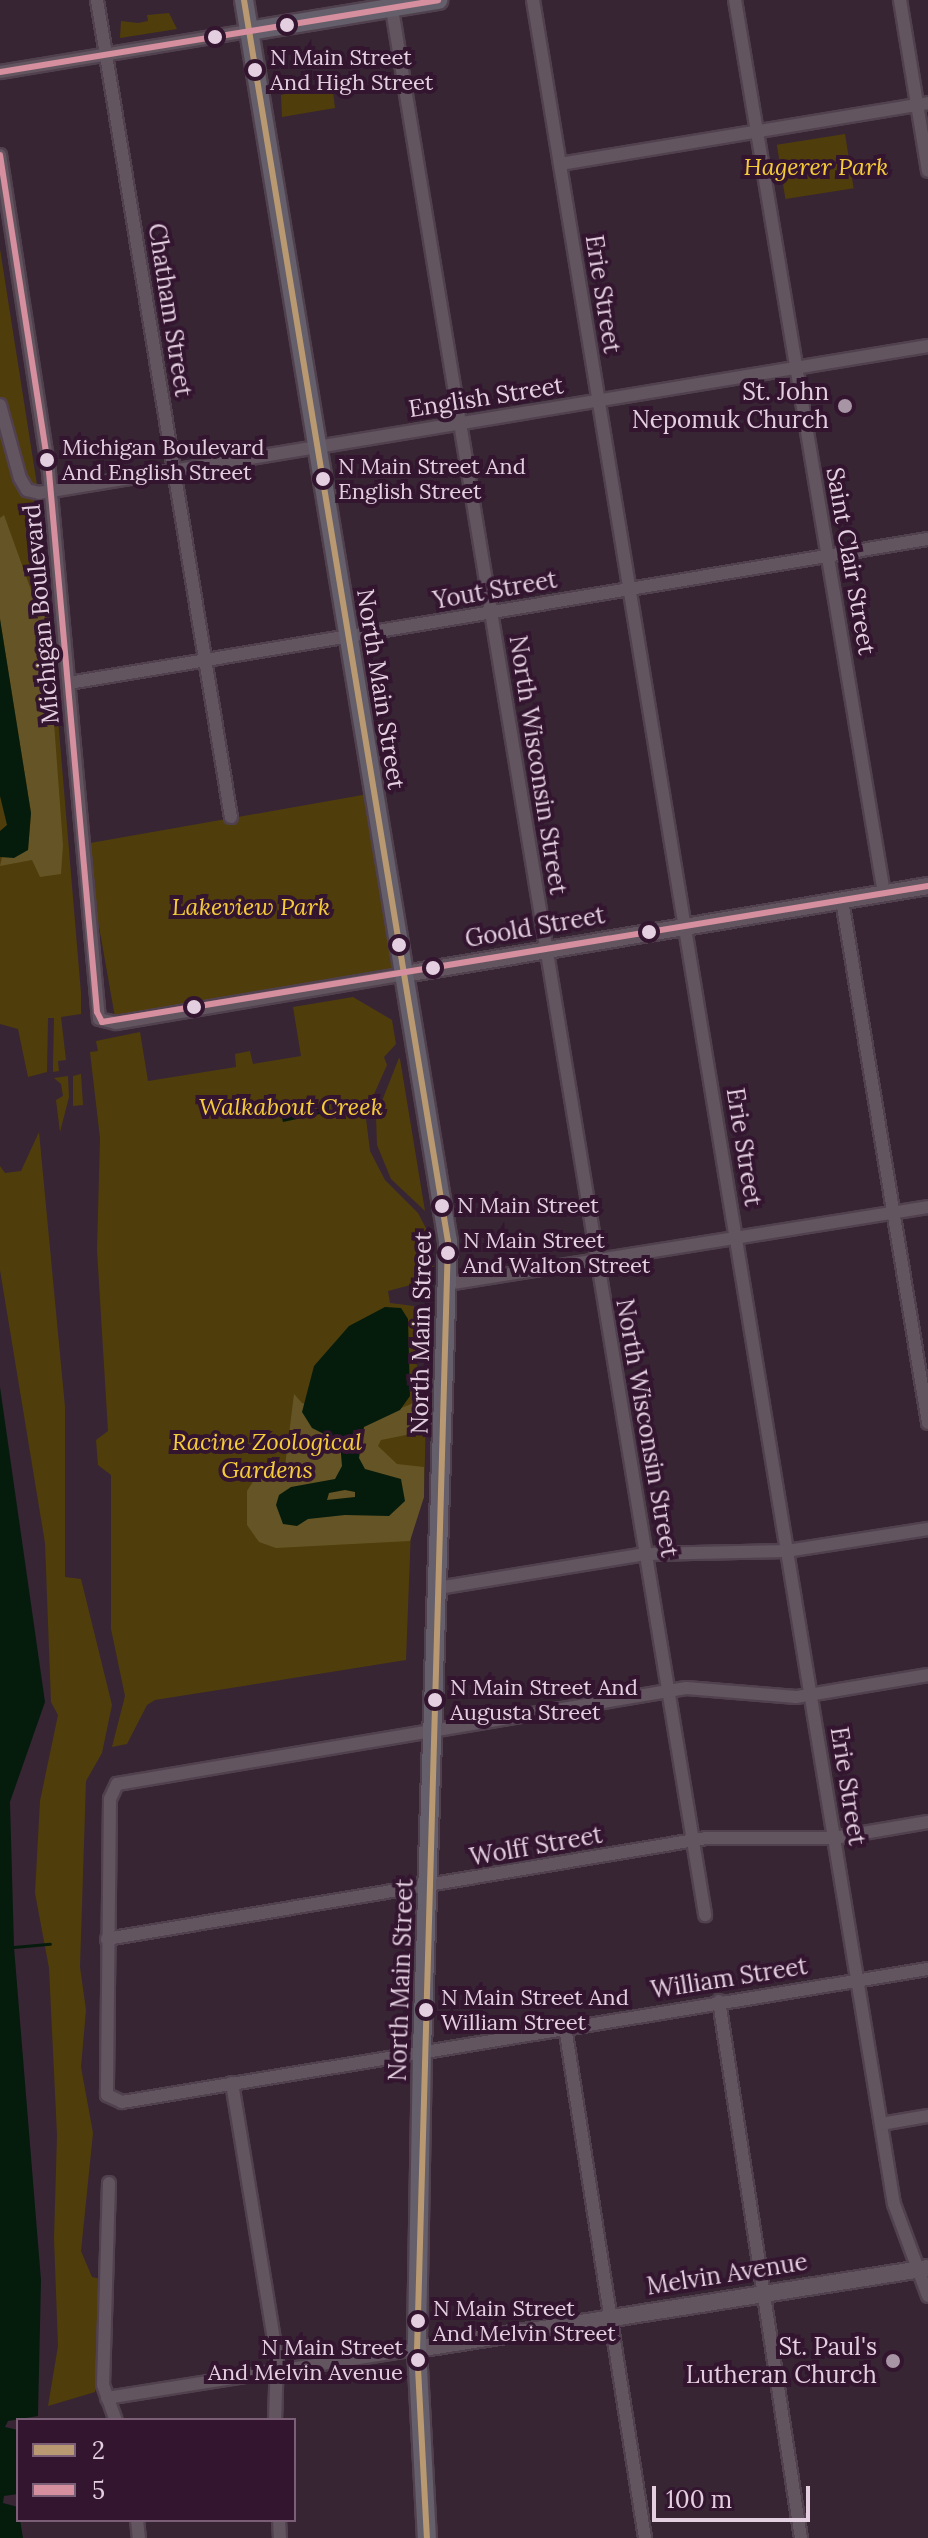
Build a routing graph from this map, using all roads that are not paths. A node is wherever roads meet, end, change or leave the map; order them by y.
1 (97, 0) edge
2 (244, 0) edge
3 (438, 0) edge
4 (533, 0) edge
5 (735, 0) edge
6 (900, 0) edge
7 (391, 4) edge
8 (249, 31) junction
9 (106, 55) junction
10 (0, 72) edge
11 (923, 104) edge
12 (757, 131) junction
13 (0, 155) edge
14 (560, 164) junction
15 (928, 171) edge
16 (928, 346) edge
17 (796, 368) junction
18 (599, 401) junction
19 (0, 405) edge
20 (461, 424) junction
21 (318, 448) junction
22 (175, 471) junction
23 (51, 492) junction
24 (928, 539) edge
25 (828, 556) junction
26 (630, 590) junction
27 (490, 613) junction
28 (348, 638) junction
29 (206, 661) junction
30 (69, 683) junction
31 (231, 817) dead end
32 (928, 886) edge
33 (884, 893) junction
34 (842, 900) junction
35 (685, 926) junction
36 (546, 950) junction
37 (405, 974) junction
38 (102, 1022) joint
39 (928, 1207) edge
40 (894, 1213) junction
41 (736, 1238) junction
42 (597, 1263) junction
43 (448, 1284) junction
44 (928, 1423) edge
45 (928, 1529) edge
46 (787, 1551) junction
47 (646, 1554) junction
48 (438, 1588) junction
49 (928, 1675) edge
50 (668, 1691) junction
51 (811, 1694) junction
52 (432, 1731) junction
53 (928, 1822) edge
54 (834, 1838) junction
55 (693, 1841) junction
56 (428, 1887) junction
57 (705, 1915) dead end
58 (107, 1939) junction
59 (928, 1969) edge
60 (858, 1981) junction
61 (719, 2001) junction
62 (565, 2027) junction
63 (422, 2052) junction
64 (232, 2083) junction
65 (928, 2116) edge
66 (881, 2124) junction
67 (109, 2183) dead end
68 (923, 2269) edge
69 (766, 2292) junction
70 (928, 2296) edge
71 (614, 2316) junction
72 (417, 2349) junction
73 (276, 2371) junction
74 (107, 2398) junction
75 (115, 2418) edge
76 (275, 2418) edge
77 (427, 2538) edge
78 (645, 2538) edge
79 (801, 2538) edge

1 - 9 street, Chatham Street
2 - 8 main road, North Main Street
3 - 7 main road
4 - 14 street, Erie Street
5 - 12 street, Saint Clair Street
6 - 11 street
7 - 8 main road
7 - 20 street, North Wisconsin Street
8 - 9 street
8 - 21 main road, North Main Street
9 - 10 street
9 - 22 street, Chatham Street
11 - 12 street
11 - 15 street
12 - 14 street
12 - 17 street, Saint Clair Street
13 - 23 street, Michigan Boulevard
14 - 18 street, Erie Street
16 - 17 street, English Street
17 - 18 street, English Street
17 - 25 street, Saint Clair Street
18 - 20 street, English Street
18 - 26 street, Erie Street
19 - 23 street
20 - 21 street, English Street
20 - 27 street, North Wisconsin Street
21 - 22 street, English Street
21 - 28 main road, North Main Street
22 - 23 street, English Street
22 - 29 street, Chatham Street
23 - 30 street, Michigan Boulevard
24 - 25 street, Yout Street
25 - 26 street, Yout Street
25 - 33 street, Saint Clair Street
26 - 27 street, Yout Street
26 - 35 street, Erie Street
27 - 28 street, Yout Street
27 - 36 street, North Wisconsin Street
28 - 29 street, Yout Street
28 - 37 main road, North Main Street
29 - 30 street, Yout Street
29 - 31 street, Chatham Street
30 - 38 street, Michigan Boulevard
32 - 33 street, Goold Street
33 - 34 street, Goold Street
34 - 35 street, Goold Street
34 - 40 street
35 - 36 street, Goold Street
35 - 41 street, Erie Street
36 - 37 street, Goold Street
36 - 42 street, North Wisconsin Street
37 - 38 street, Goold Street
37 - 43 main road, North Main Street
39 - 40 street
40 - 41 street
40 - 44 street
41 - 42 street
41 - 46 street, Erie Street
42 - 43 street
42 - 47 street, North Wisconsin Street
43 - 48 main road, North Main Street
45 - 46 street
46 - 47 street
46 - 51 street, Erie Street
47 - 48 street
47 - 50 street, North Wisconsin Street
48 - 52 main road, North Main Street
49 - 51 street
50 - 51 street
50 - 52 street
50 - 55 street, North Wisconsin Street
51 - 54 street, Erie Street
52 - 56 main road, North Main Street
52 - 58 street
53 - 54 street, Wolff Street
54 - 55 street, Wolff Street
54 - 60 street, Erie Street
55 - 56 street, Wolff Street
55 - 57 street, North Wisconsin Street
56 - 58 street, Wolff Street
56 - 63 main road, North Main Street
58 - 64 street, William Street
59 - 60 street, William Street
60 - 61 street, William Street
60 - 66 street, Erie Street
61 - 62 street, William Street
61 - 69 street
62 - 63 street, William Street
62 - 71 street
63 - 64 street, William Street
63 - 72 main road, North Main Street
64 - 73 street
65 - 66 street
66 - 68 street, Erie Street
67 - 74 street
68 - 69 street, Melvin Avenue
68 - 70 street, Erie Street
69 - 71 street, Melvin Avenue
69 - 79 street
71 - 72 street, Melvin Avenue
71 - 78 street
72 - 73 street, Melvin Avenue
72 - 77 main road, North Main Street
73 - 74 street, Melvin Avenue
73 - 76 street
74 - 75 street

